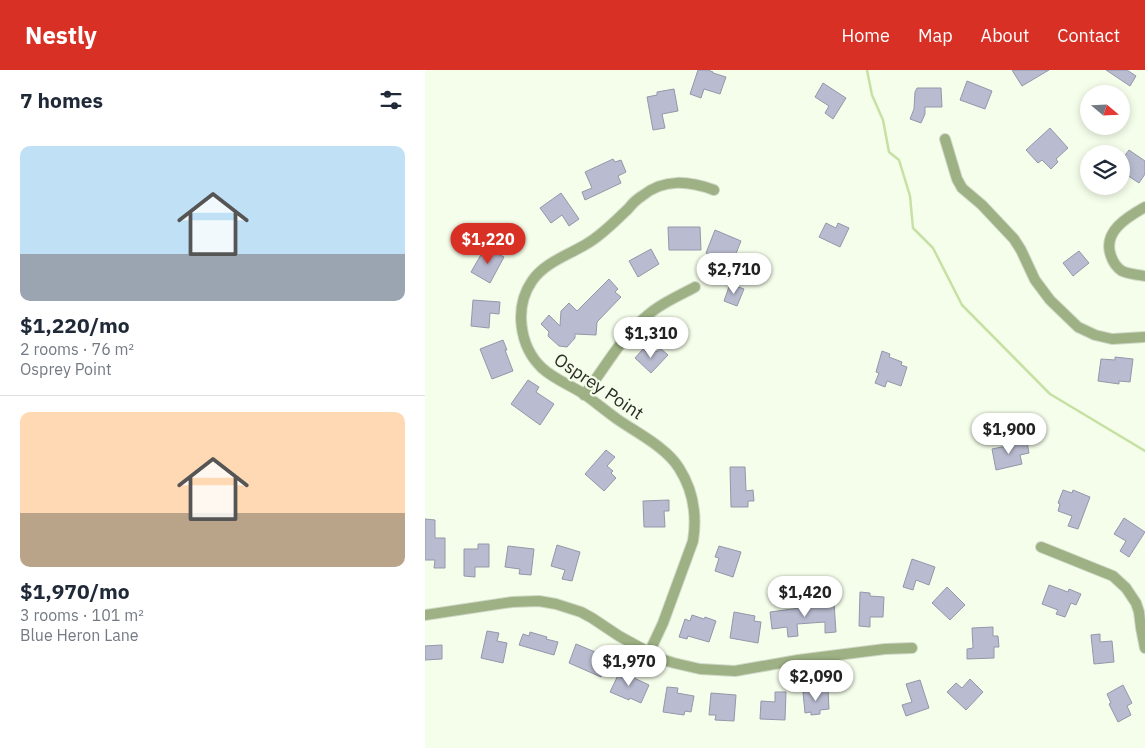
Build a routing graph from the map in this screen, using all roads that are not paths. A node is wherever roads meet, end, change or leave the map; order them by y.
1 (945, 139) dead end
2 (713, 190) dead end
3 (1145, 207) edge
4 (1145, 276) edge
5 (695, 287) dead end
6 (1145, 337) edge
7 (584, 395) junction
8 (1041, 548) dead end
9 (425, 615) edge
10 (912, 648) dead end
11 (1145, 648) edge
12 (649, 653) junction

1 - 6 street
2 - 7 street, Osprey Point
3 - 4 street
5 - 7 street
7 - 12 street, Osprey Point
8 - 11 street
9 - 12 street
10 - 12 street

